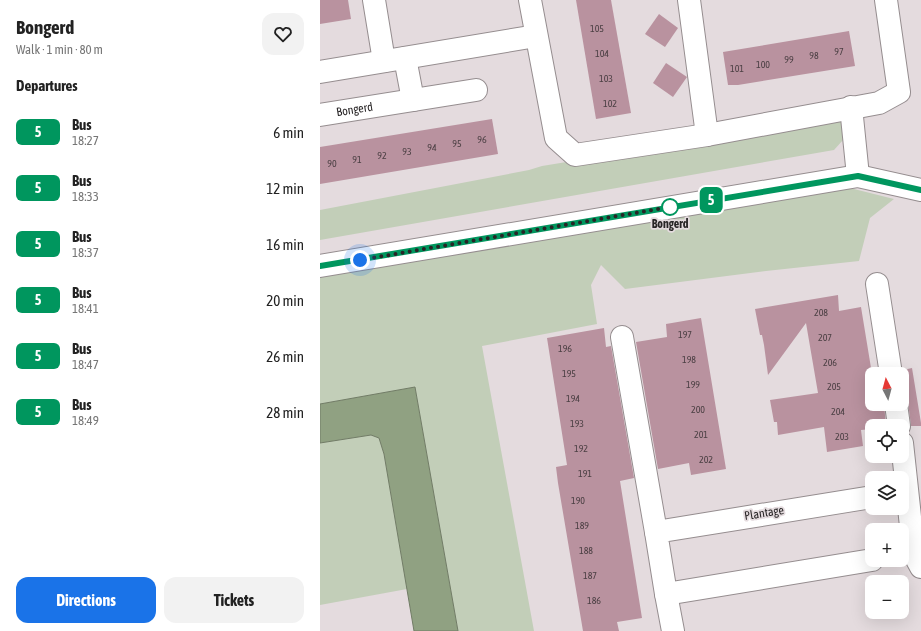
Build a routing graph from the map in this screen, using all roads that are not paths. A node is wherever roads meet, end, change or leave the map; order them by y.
1 (374, 0) edge
2 (530, 0) edge
3 (689, 0) edge
4 (886, 0) edge
5 (536, 36) junction
6 (405, 58) junction
7 (384, 61) junction
8 (320, 72) edge
9 (476, 90) dead end
10 (413, 100) junction
11 (851, 108) junction
12 (320, 115) edge
13 (707, 135) junction
14 (858, 176) junction
15 (921, 190) edge
16 (320, 266) edge
17 (877, 284) dead end
18 (622, 337) dead end
19 (890, 367) edge
20 (905, 463) edge
21 (910, 491) edge
22 (865, 498) edge
23 (656, 532) junction
24 (914, 557) edge
25 (865, 561) edge
26 (666, 594) junction
27 (673, 631) edge

1 - 7 street
2 - 5 street
3 - 13 street
4 - 11 street
5 - 6 street
5 - 13 street
6 - 7 street
6 - 10 street
7 - 8 street
9 - 10 street, Bongerd
10 - 12 street, Bongerd
11 - 13 street
11 - 14 street
14 - 15 street
14 - 16 street
17 - 19 street
18 - 23 street
20 - 21 street
21 - 24 street
22 - 23 street, Plantage
23 - 26 street
25 - 26 street
26 - 27 street

